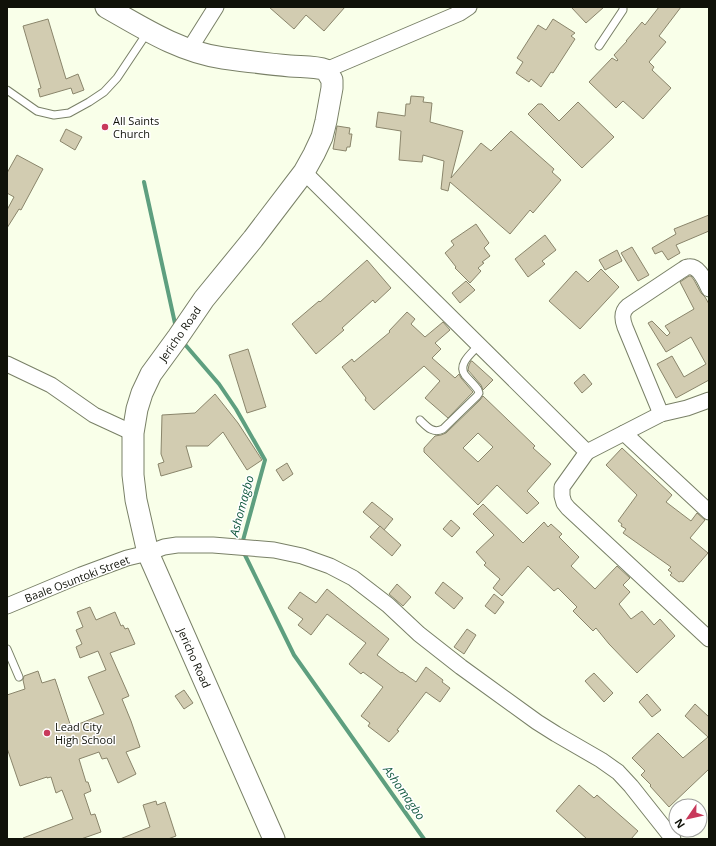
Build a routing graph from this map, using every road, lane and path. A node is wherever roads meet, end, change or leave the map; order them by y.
1 (106, 7) edge
2 (216, 7) edge
3 (623, 7) edge
4 (462, 9) edge
5 (148, 31) junction
6 (599, 46) dead end
7 (189, 50) junction
8 (326, 70) junction
9 (7, 90) edge
10 (304, 172) junction
11 (709, 289) edge
12 (479, 345) junction
13 (7, 364) edge
14 (709, 400) edge
15 (661, 414) junction
16 (420, 420) dead end
17 (133, 433) junction
18 (624, 433) junction
19 (587, 452) junction
20 (709, 512) edge
21 (148, 553) junction
22 (7, 606) edge
23 (709, 639) edge
24 (7, 649) edge
25 (19, 677) dead end
26 (274, 839) edge
27 (673, 839) edge

1 - 5 street
2 - 7 street
3 - 6 lane
4 - 8 street
5 - 7 street
5 - 9 lane
7 - 8 street
8 - 10 street, Jericho Road
10 - 12 street
10 - 17 street, Jericho Road
11 - 15 street
12 - 16 lane
12 - 19 street
13 - 17 street
14 - 15 street
15 - 18 street
17 - 21 street, Jericho Road
18 - 19 street
18 - 20 street
19 - 23 street
21 - 22 street, Baale Osuntoki Street
21 - 26 street, Jericho Road
21 - 27 street, Baale Osuntoki Street
24 - 25 lane

